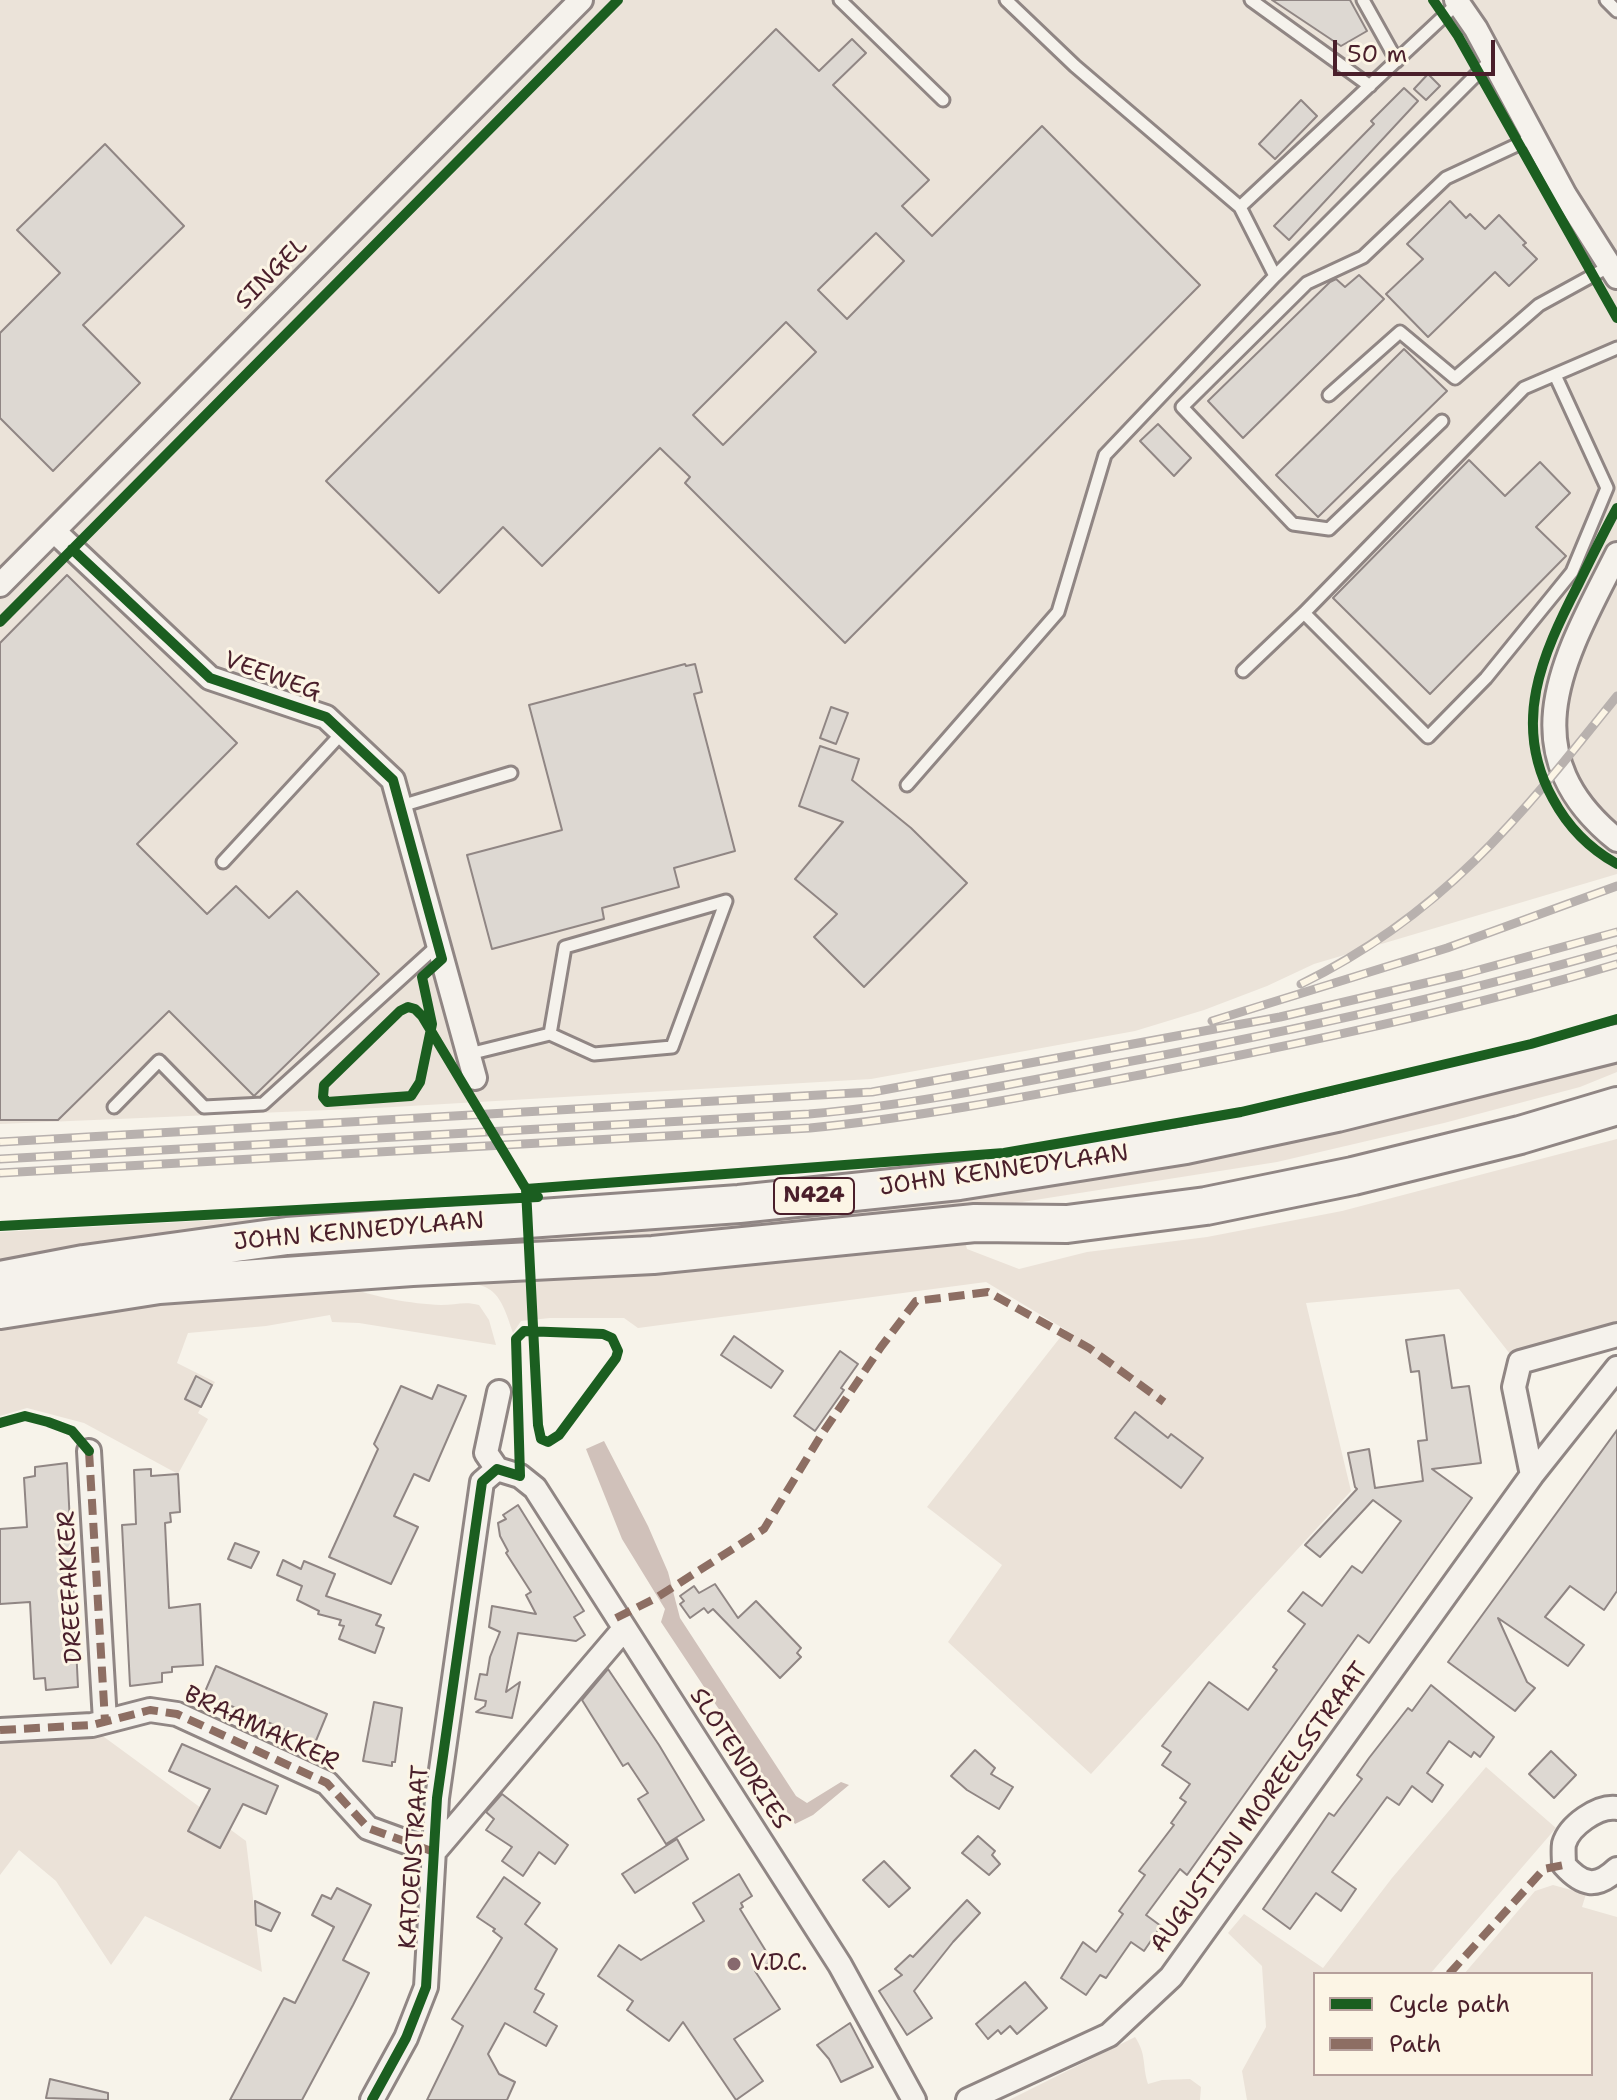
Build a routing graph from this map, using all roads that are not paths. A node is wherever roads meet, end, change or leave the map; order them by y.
1 (581, 0) edge
2 (840, 0) edge
3 (1006, 0) edge
4 (1251, 0) edge
5 (1363, 0) edge
6 (1606, 0) edge
7 (1457, 2) edge
8 (1617, 11) edge
9 (1492, 59) junction
10 (1397, 61) junction
11 (1370, 86) junction
12 (943, 100) dead end
13 (1534, 137) junction
14 (1240, 207) junction
15 (1613, 272) edge
16 (1275, 276) junction
17 (1617, 348) edge
18 (1555, 375) junction
19 (1329, 395) dead end
20 (1442, 421) dead end
21 (54, 531) junction
22 (1617, 554) edge
23 (0, 585) edge
24 (1304, 613) junction
25 (1243, 671) dead end
26 (342, 733) junction
27 (511, 773) dead end
28 (907, 785) dead end
29 (401, 806) junction
30 (1617, 840) edge
31 (223, 862) dead end
32 (438, 944) junction
33 (550, 1034) junction
34 (1617, 1043) edge
35 (469, 1054) junction
36 (475, 1078) dead end
37 (1617, 1106) edge
38 (114, 1107) dead end
39 (0, 1280) edge
40 (0, 1310) edge
41 (1617, 1335) edge
42 (1617, 1368) edge
43 (499, 1392) dead end
44 (89, 1451) dead end
45 (497, 1469) junction
46 (1532, 1475) junction
47 (624, 1629) junction
48 (105, 1721) junction
49 (0, 1730) edge
50 (1617, 1808) edge
51 (434, 1852) junction
52 (1617, 1869) edge
53 (372, 2100) edge
54 (914, 2100) edge
55 (968, 2100) edge

1 - 21 street, SINGEL
2 - 12 lane
3 - 14 lane
4 - 11 lane
5 - 10 lane
6 - 8 lane
7 - 9 street
7 - 10 lane
9 - 13 street
9 - 16 lane
10 - 11 lane
11 - 14 lane
13 - 15 street
13 - 20 lane
14 - 16 lane
15 - 19 lane
16 - 28 lane
17 - 18 lane
18 - 24 lane
18 - 24 lane
21 - 23 street, SINGEL
21 - 26 street, VEEWEG
22 - 30 street
24 - 25 lane
26 - 29 street, VEEWEG
26 - 31 lane
27 - 29 lane
29 - 32 street, VEEWEG
32 - 35 street, VEEWEG
32 - 38 lane
33 - 33 lane
33 - 35 lane
34 - 39 highway, JOHN KENNEDYLAAN / N424
35 - 36 street, VEEWEG
37 - 40 highway, JOHN KENNEDYLAAN / N424
41 - 46 street
42 - 46 street, AUGUSTIJN MOREELSSTRAAT
43 - 45 street
44 - 48 street, DREEFAKKER
45 - 47 street, SLOTENDRIES
45 - 51 street, KATOENSTRAAT
46 - 55 street, AUGUSTIJN MOREELSSTRAAT
47 - 51 street, KATOENSTRAAT
47 - 54 street, SLOTENDRIES
48 - 49 street, BRAAMAKKER
48 - 51 street, BRAAMAKKER
50 - 52 street
51 - 53 street, KATOENSTRAAT

